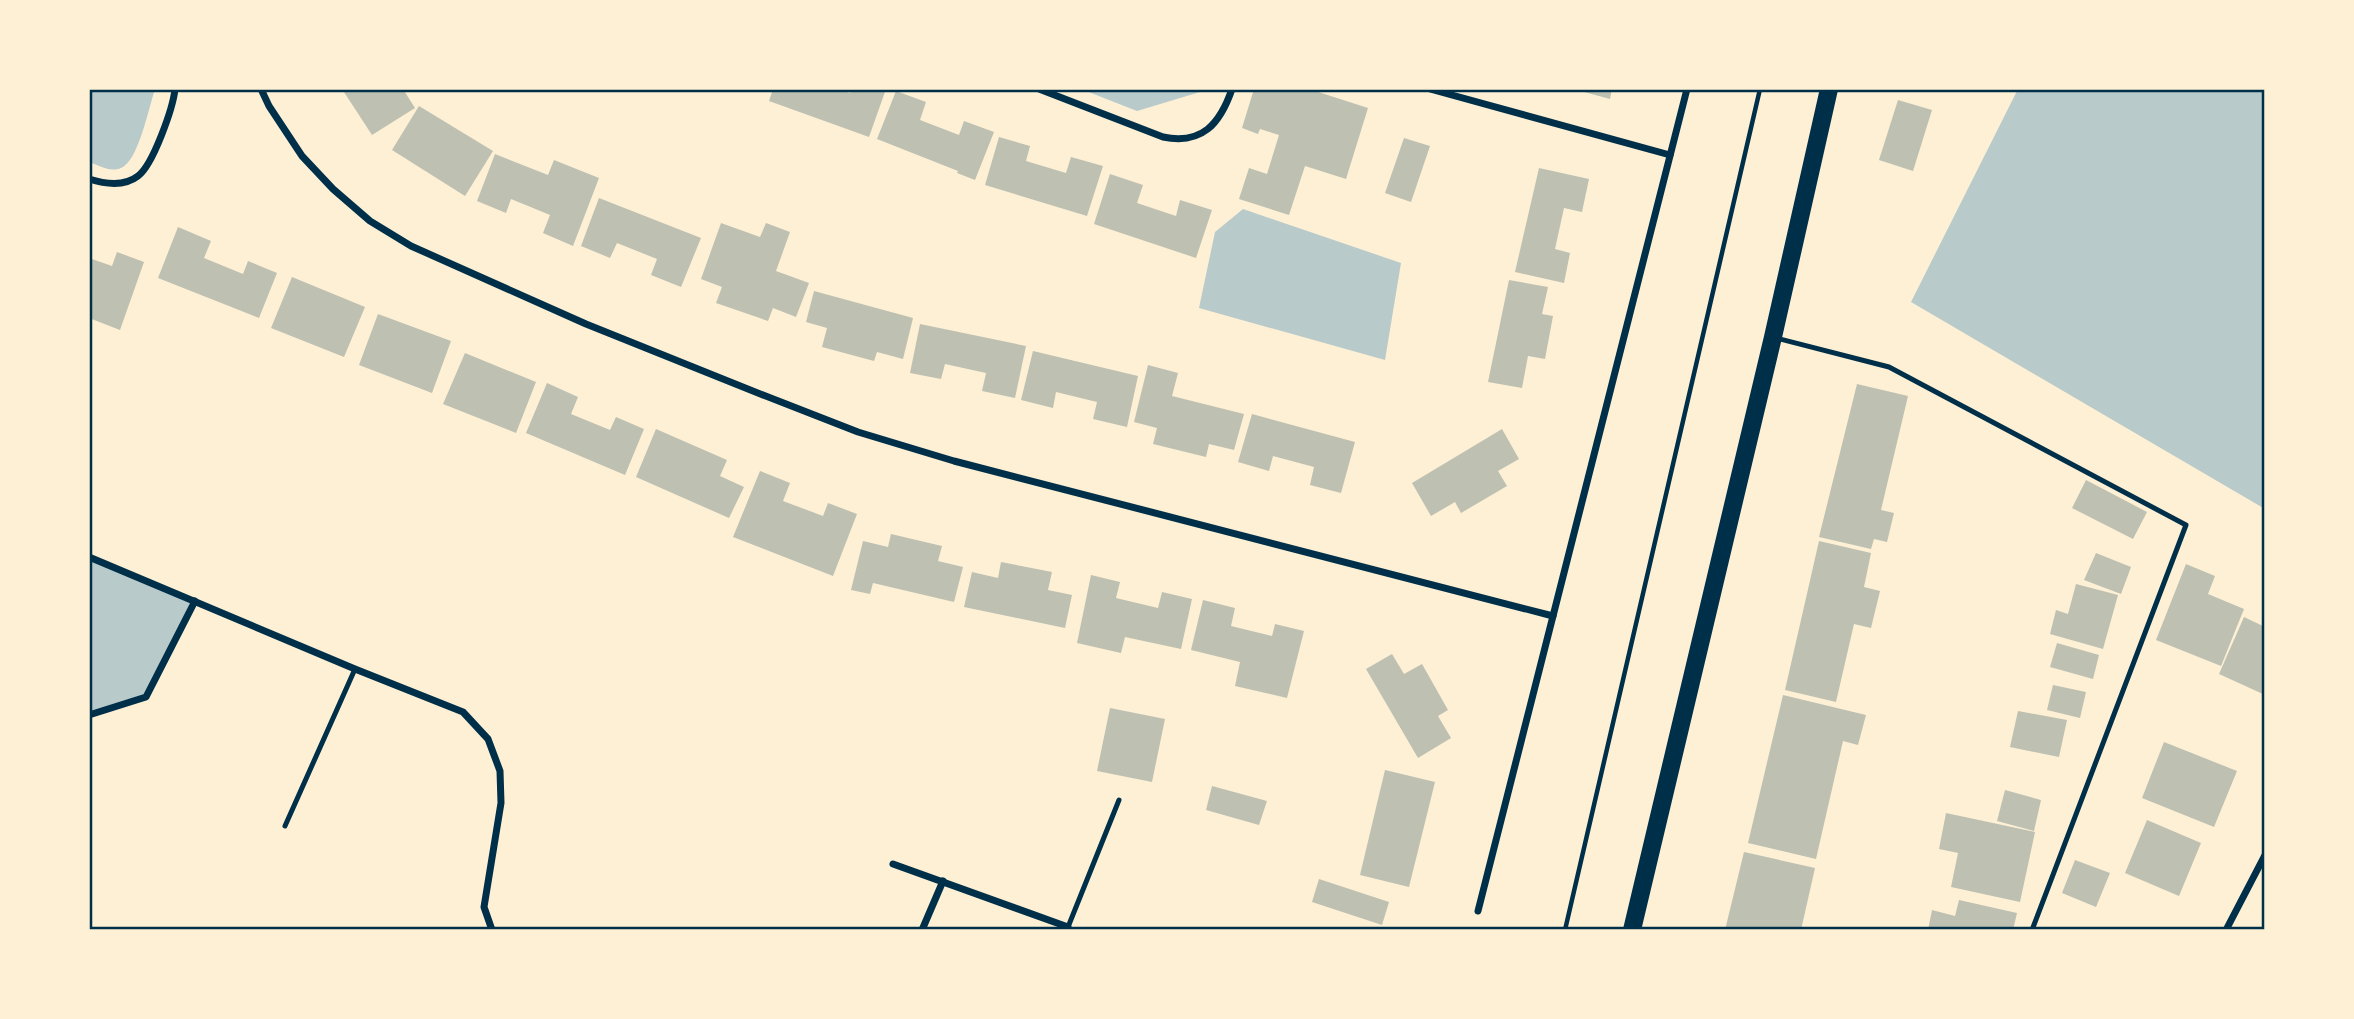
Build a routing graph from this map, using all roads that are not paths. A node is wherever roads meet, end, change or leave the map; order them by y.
1 (175, 89) edge
2 (261, 89) edge
3 (1039, 89) edge
4 (1232, 89) edge
5 (1430, 89) edge
6 (1687, 89) edge
7 (1829, 89) edge
8 (1670, 155) junction
9 (89, 179) edge
10 (1773, 337) junction
11 (89, 557) edge
12 (195, 601) junction
13 (1553, 616) junction
14 (355, 669) junction
15 (89, 715) edge
16 (1119, 800) dead end
17 (285, 826) dead end
18 (2265, 855) edge
19 (892, 864) dead end
20 (943, 881) junction
21 (1478, 911) dead end
22 (1068, 927) joint
23 (492, 930) edge
24 (922, 930) edge
25 (1632, 930) edge
26 (2032, 930) edge
27 (2225, 930) edge

1 - 9 street
2 - 13 street
3 - 4 street
5 - 8 street
6 - 8 street
7 - 10 main road
8 - 13 street
10 - 25 main road
10 - 26 lane
11 - 12 street
12 - 14 street
12 - 15 street
13 - 21 street
14 - 17 lane
14 - 23 street
16 - 22 lane
18 - 27 street
19 - 20 street
20 - 22 street
20 - 24 street

